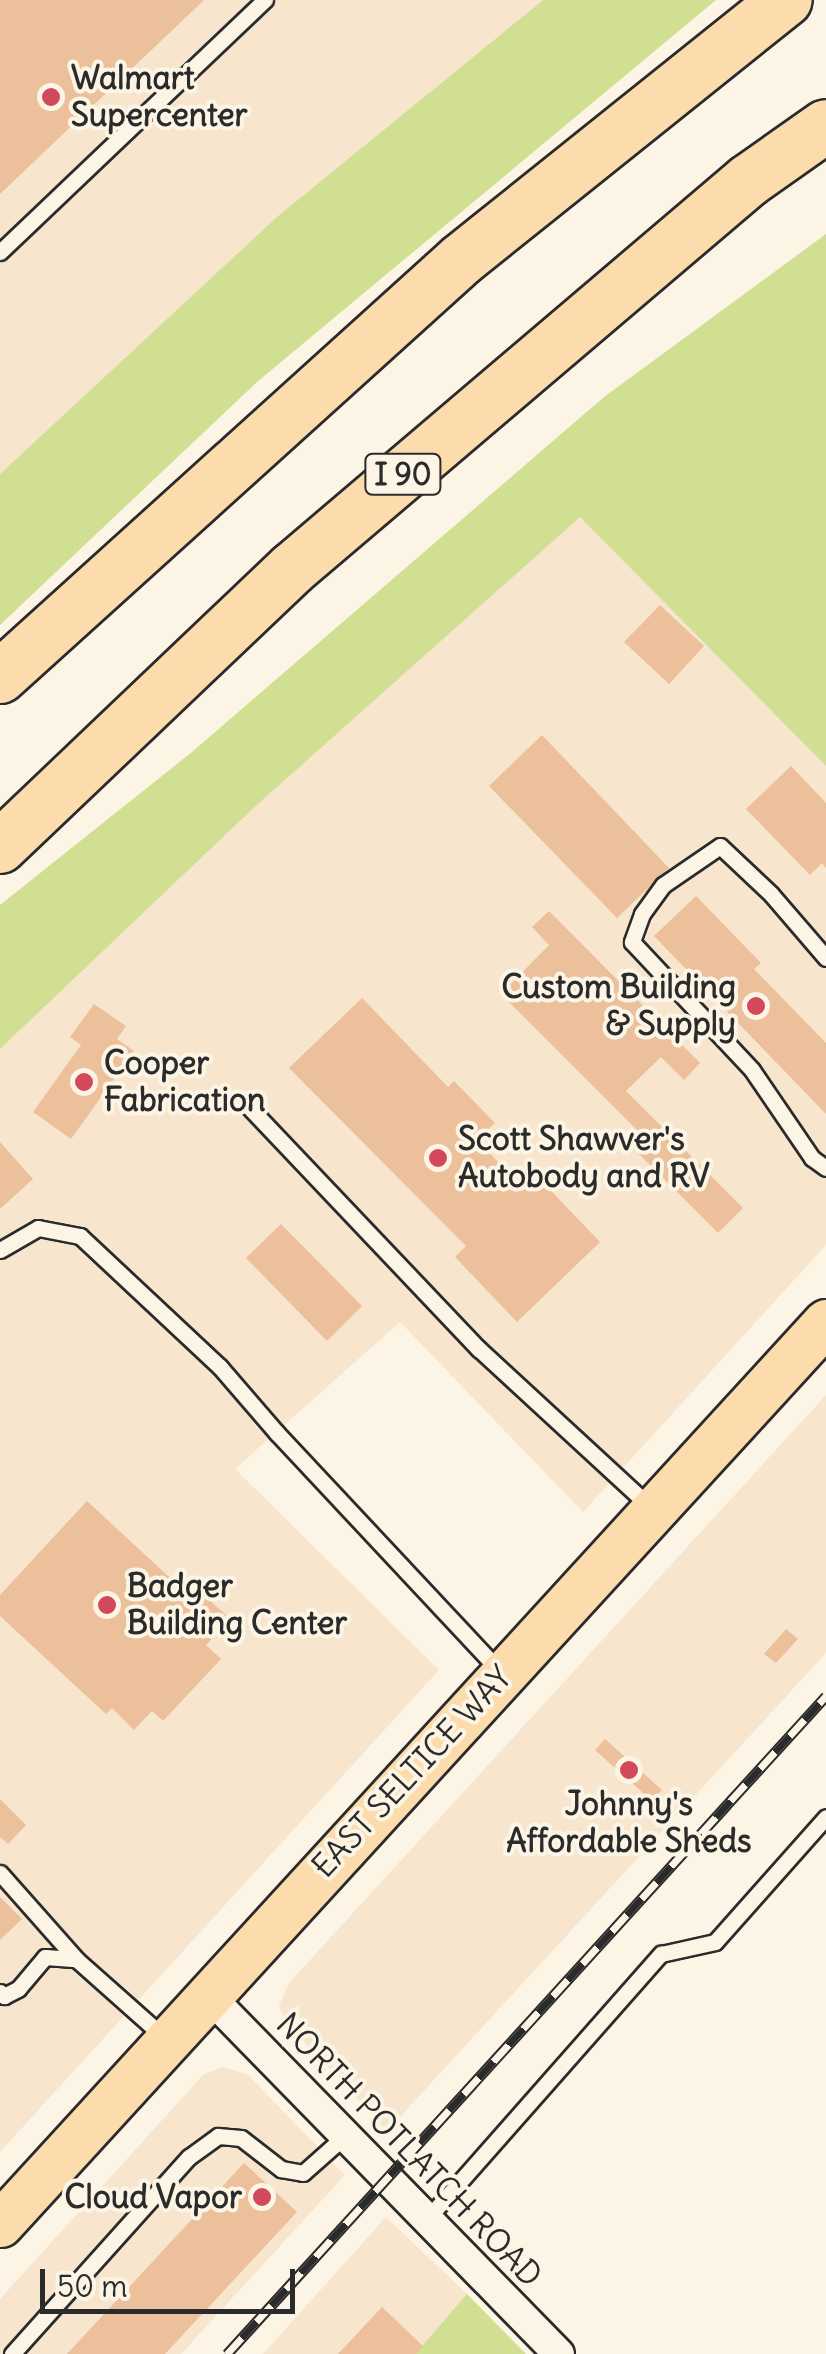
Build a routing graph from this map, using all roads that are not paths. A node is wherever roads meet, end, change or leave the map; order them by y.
1 (265, 0) edge
2 (786, 0) edge
3 (826, 126) edge
4 (0, 252) edge
5 (0, 677) edge
6 (0, 847) edge
7 (826, 958) edge
8 (249, 1108) dead end
9 (826, 1168) edge
10 (0, 1250) edge
11 (826, 1322) edge
12 (653, 1510) junction
13 (502, 1674) junction
14 (826, 1817) edge
15 (0, 1873) edge
16 (76, 1959) junction
17 (0, 1992) edge
18 (208, 1995) junction
19 (167, 2040) junction
20 (346, 2136) junction
21 (427, 2219) junction
22 (0, 2224) edge
23 (12, 2354) edge
24 (559, 2354) edge

1 - 4 lane
2 - 5 highway
3 - 6 highway, I 90
7 - 9 lane
8 - 12 lane
10 - 13 lane
11 - 12 main road, EAST SELTICE WAY
12 - 13 main road, EAST SELTICE WAY
13 - 18 main road, EAST SELTICE WAY
14 - 21 lane
15 - 16 lane
16 - 17 lane
16 - 19 lane
18 - 19 main road, EAST SELTICE WAY
18 - 20 street, NORTH POTLATCH ROAD
19 - 22 main road, EAST SELTICE WAY
20 - 21 street, NORTH POTLATCH ROAD
20 - 23 lane
21 - 24 street, NORTH POTLATCH ROAD

